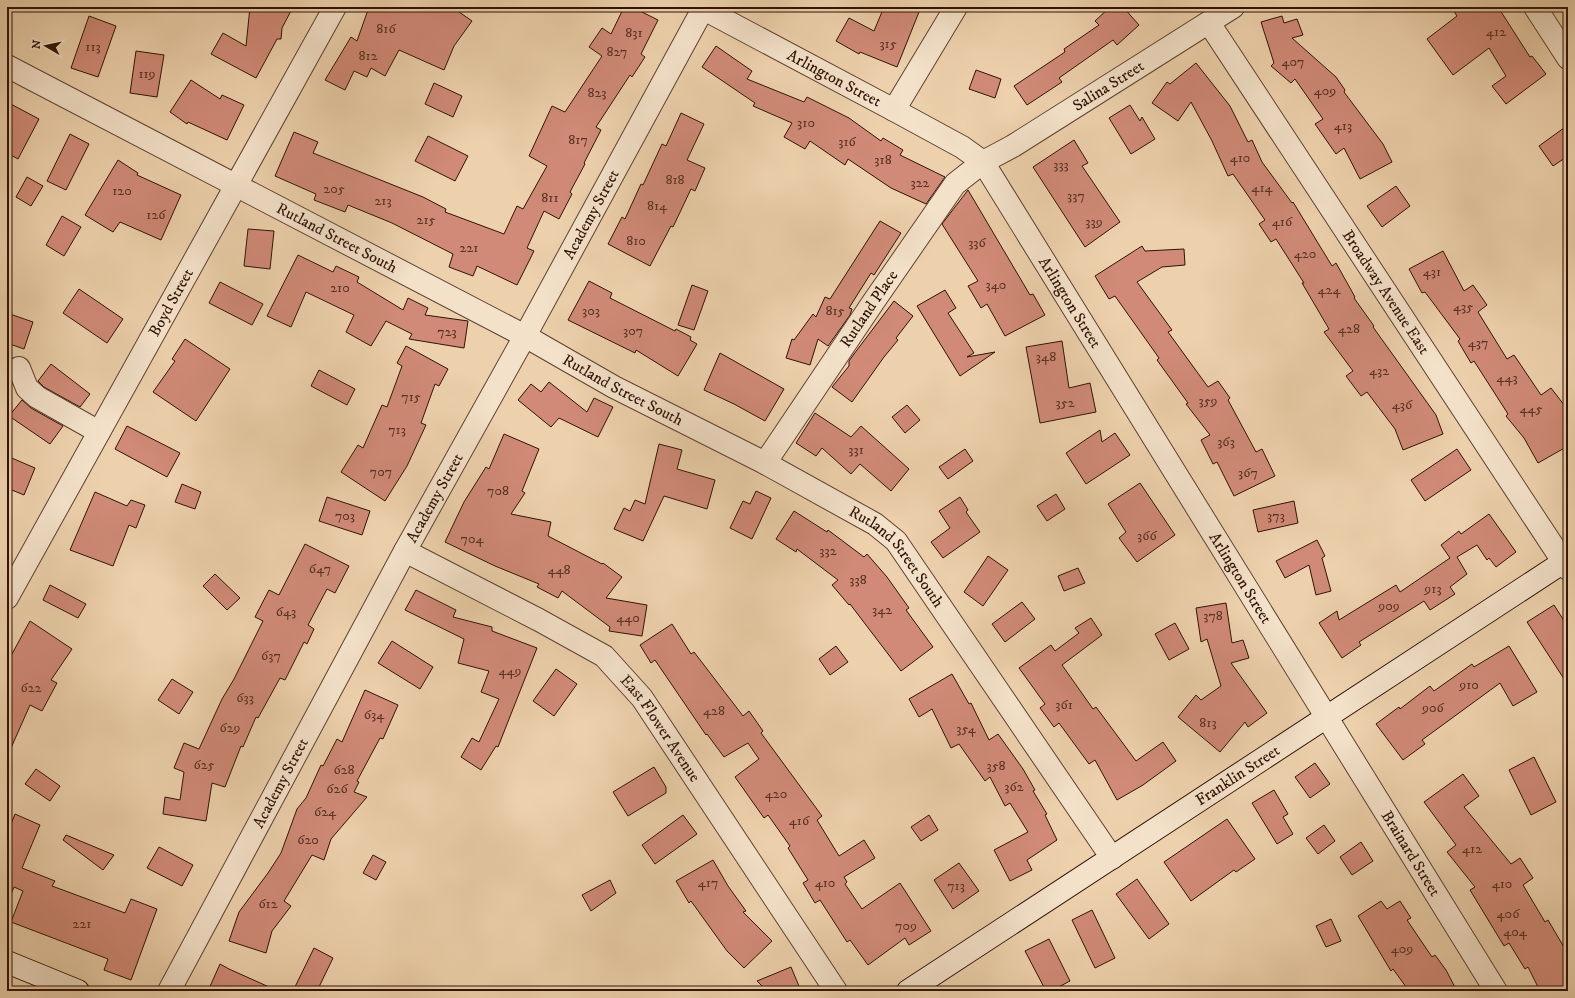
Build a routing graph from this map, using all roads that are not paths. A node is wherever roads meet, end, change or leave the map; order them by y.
1 (336, 7) edge
2 (956, 7) edge
3 (1233, 7) edge
4 (1535, 7) edge
5 (702, 8) edge
6 (1209, 23) junction
7 (1568, 58) edge
8 (7, 66) edge
9 (894, 110) junction
10 (983, 162) junction
11 (235, 185) junction
12 (525, 336) junction
13 (19, 368) dead end
14 (99, 432) junction
15 (765, 463) junction
16 (405, 551) junction
17 (1566, 563) edge
18 (7, 598) edge
19 (1326, 717) junction
20 (1112, 858) junction
21 (7, 962) edge
22 (78, 991) edge
23 (169, 991) edge
24 (836, 991) edge
25 (908, 991) edge
26 (1496, 991) edge

1 - 11 street, Boyd Street
2 - 9 street
3 - 6 street, Salina Street
4 - 7 street
5 - 9 street, Arlington Street
5 - 12 street, Academy Street
6 - 10 street, Salina Street
6 - 17 street, Broadway Avenue East
8 - 11 street, Rutland Street South
9 - 10 street, Arlington Street
10 - 15 street, Rutland Place
10 - 19 street, Arlington Street
11 - 12 street, Rutland Street South
11 - 14 street, Boyd Street
12 - 15 street, Rutland Street South
12 - 16 street, Academy Street
13 - 14 street
14 - 18 street, Boyd Street
15 - 20 street, Rutland Street South
16 - 23 street, Academy Street
16 - 24 street, East Flower Avenue
17 - 19 street, Franklin Street
19 - 20 street, Franklin Street
19 - 26 street, Brainard Street
20 - 25 street, Franklin Street
21 - 22 street

